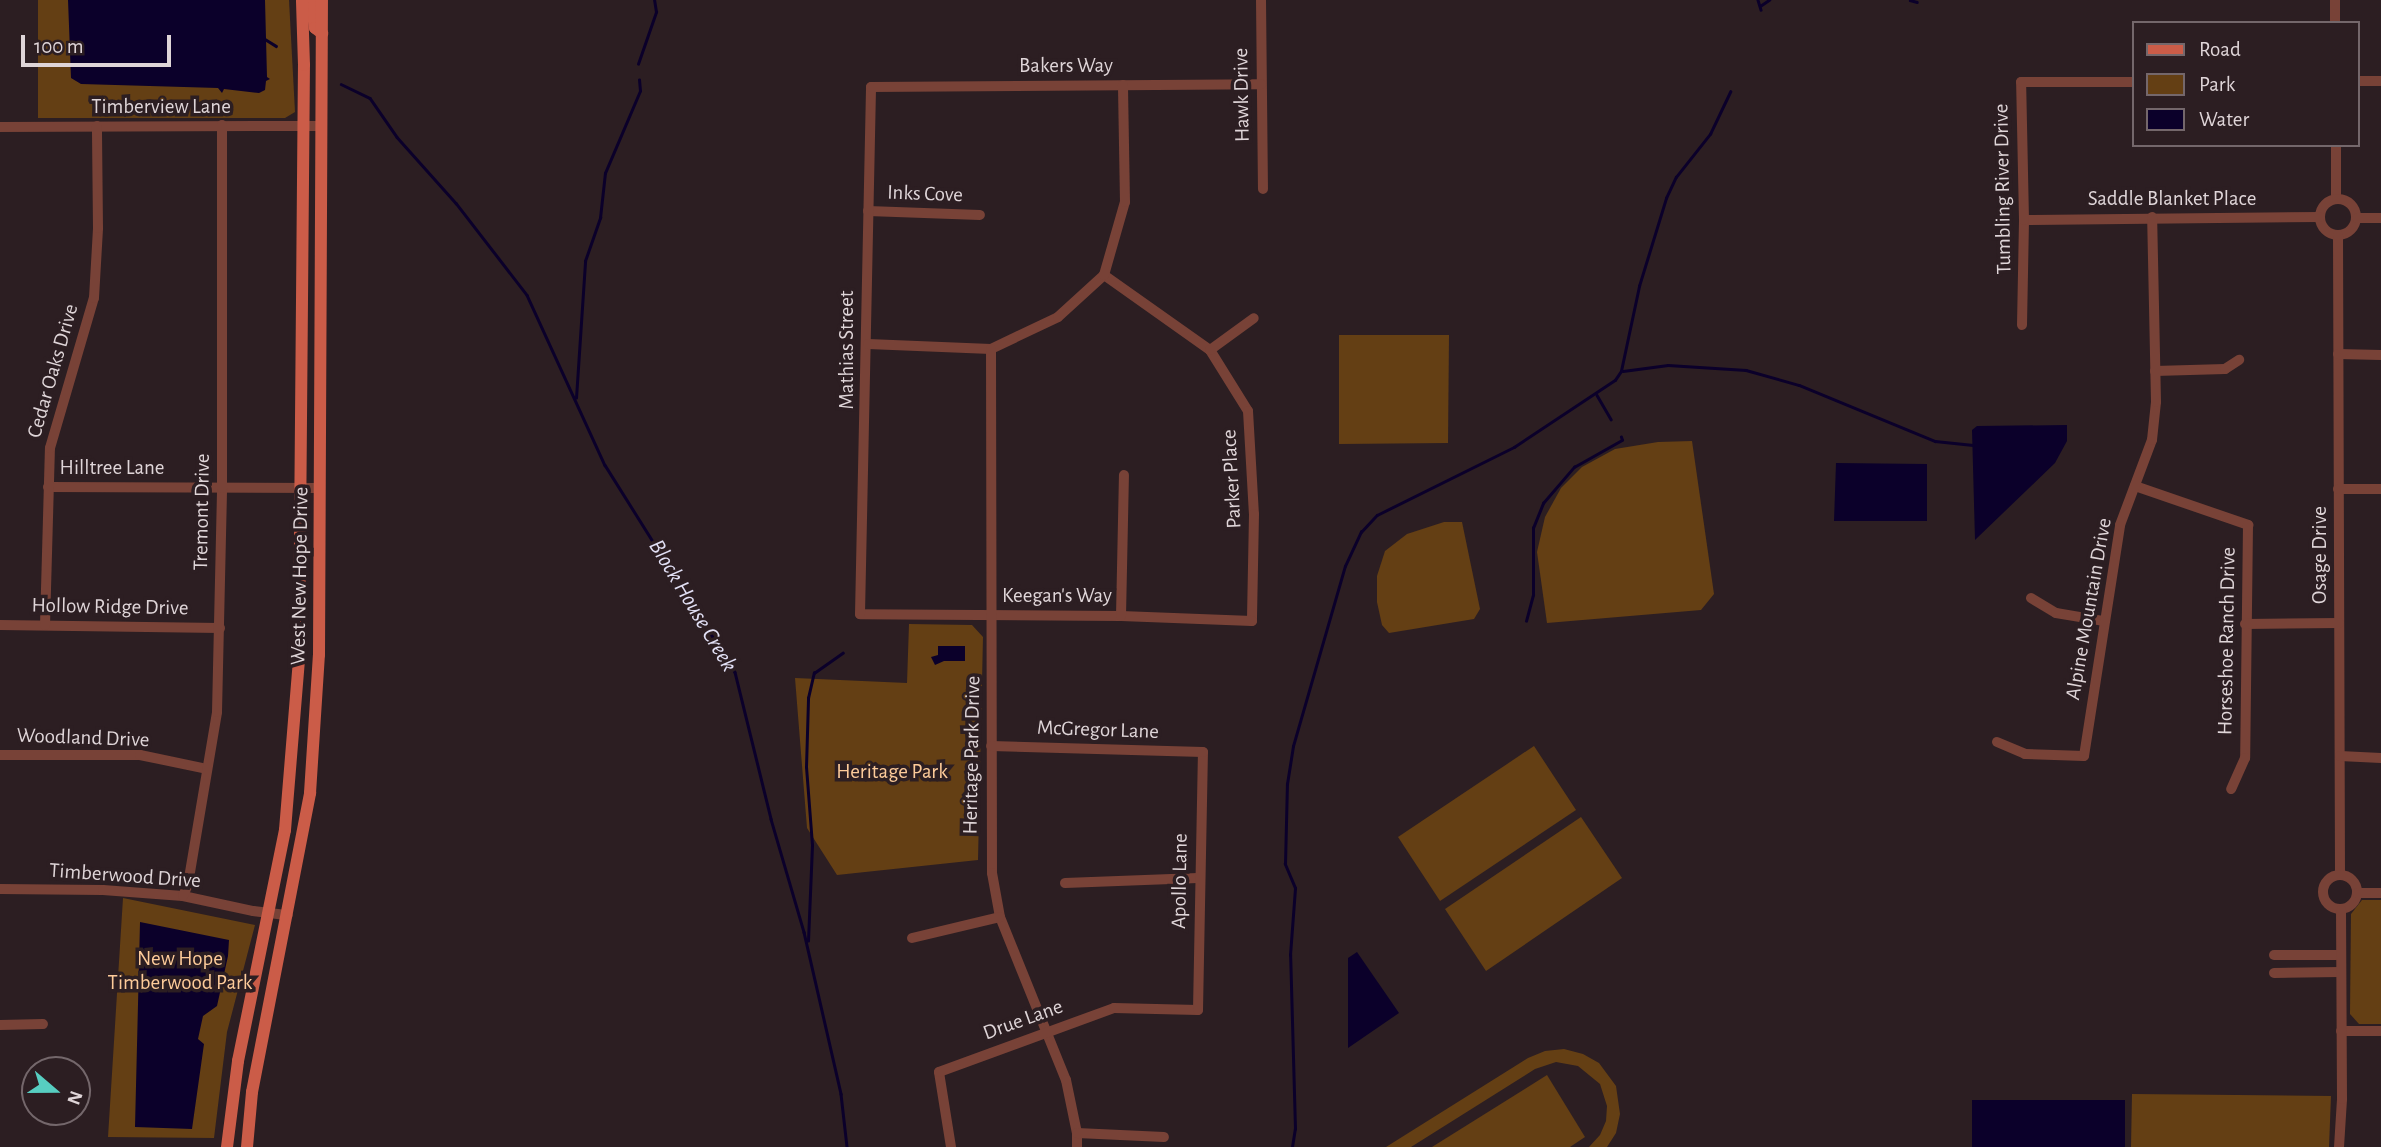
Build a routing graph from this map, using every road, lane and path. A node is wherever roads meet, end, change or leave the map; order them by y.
1 (302, 0) edge
2 (311, 0) edge
3 (322, 0) edge
4 (1261, 0) edge
5 (2335, 0) edge
6 (2335, 21) edge
7 (322, 33) junction
8 (2360, 81) edge
9 (2381, 81) edge
10 (2132, 82) edge
11 (1261, 84) junction
12 (1123, 85) junction
13 (871, 87) joint
14 (222, 125) junction
15 (97, 126) junction
16 (303, 126) junction
17 (322, 126) junction
18 (0, 127) edge
19 (2336, 147) edge
20 (1263, 189) dead end
21 (2336, 198) junction
22 (868, 211) junction
23 (980, 215) dead end
24 (2152, 217) junction
25 (2320, 217) junction
26 (2357, 218) junction
27 (2381, 218) edge
28 (2024, 220) junction
29 (2338, 235) junction
30 (1104, 275) junction
31 (1254, 318) dead end
32 (2022, 326) dead end
33 (868, 344) junction
34 (991, 349) junction
35 (1210, 351) junction
36 (2338, 354) junction
37 (2381, 355) edge
38 (2239, 360) dead end
39 (2155, 371) junction
40 (1124, 475) dead end
41 (2136, 486) junction
42 (48, 487) junction
43 (222, 488) junction
44 (301, 488) junction
45 (320, 488) junction
46 (2338, 489) junction
47 (2381, 489) edge
48 (2031, 598) dead end
49 (860, 614) joint
50 (993, 615) junction
51 (1121, 616) junction
52 (1252, 621) joint
53 (2104, 621) junction
54 (2339, 622) junction
55 (2245, 624) junction
56 (0, 625) edge
57 (45, 625) junction
58 (220, 628) junction
59 (1997, 742) dead end
60 (991, 746) junction
61 (1203, 752) joint
62 (0, 755) edge
63 (2340, 756) junction
64 (2381, 758) edge
65 (207, 769) junction
66 (2231, 789) dead end
67 (2340, 875) junction
68 (1198, 877) junction
69 (1065, 883) dead end
70 (0, 889) edge
71 (2357, 893) junction
72 (2381, 894) edge
73 (183, 896) junction
74 (2341, 910) junction
75 (268, 911) junction
76 (288, 915) junction
77 (1000, 917) junction
78 (912, 938) dead end
79 (2274, 955) dead end
80 (2340, 955) junction
81 (2340, 972) junction
82 (2274, 973) dead end
83 (1198, 1010) joint
84 (0, 1024) edge
85 (43, 1024) dead end
86 (2341, 1031) junction
87 (2381, 1031) edge
88 (1048, 1032) junction
89 (1077, 1133) junction
90 (1164, 1137) dead end
91 (227, 1147) edge
92 (247, 1147) edge
93 (951, 1147) edge
94 (1077, 1147) edge
95 (2339, 1147) edge

1 - 16 main road, West New Hope Drive
2 - 7 main road
3 - 7 main road, West New Hope Drive
4 - 11 street, Hawk Drive
5 - 6 street
7 - 17 main road, West New Hope Drive
8 - 9 street
10 - 28 street, Tumbling River Drive
11 - 12 street, Bakers Way
11 - 20 street, Hawk Drive
12 - 13 street, Bakers Way
12 - 30 street
13 - 22 street, Mathias Street
14 - 15 street, Timberview Lane
14 - 16 street, Timberview Lane
14 - 43 street, Tremont Drive
15 - 18 street, Timberview Lane
15 - 42 street, Cedar Oaks Drive
16 - 17 street, Timberview Lane
16 - 44 main road, West New Hope Drive
17 - 45 main road, West New Hope Drive
19 - 21 street
21 - 25 street
21 - 26 street
22 - 23 street, Inks Cove
22 - 33 street, Mathias Street
24 - 25 street, Saddle Blanket Place
24 - 28 street, Saddle Blanket Place
24 - 39 street, Alpine Mountain Drive
25 - 29 street
26 - 27 street
26 - 29 street
28 - 32 street, Tumbling River Drive
29 - 36 street, Osage Drive
30 - 34 street
30 - 35 street, Parker Place
31 - 35 street
33 - 34 street
33 - 49 street, Mathias Street
34 - 50 street, Heritage Park Drive
35 - 52 street, Parker Place
36 - 37 street
36 - 46 street, Osage Drive
38 - 39 street
39 - 41 street, Alpine Mountain Drive
40 - 51 street
41 - 53 street, Alpine Mountain Drive
41 - 55 street, Horseshoe Ranch Drive
42 - 43 street, Hilltree Lane
42 - 57 street, Cedar Oaks Drive
43 - 44 street, Hilltree Lane
43 - 58 street, Tremont Drive
44 - 45 street, Hilltree Lane
44 - 75 main road, West New Hope Drive
45 - 76 main road, West New Hope Drive
46 - 47 street
46 - 54 street, Osage Drive
48 - 53 street
49 - 50 street, Keegan's Way
50 - 51 street, Keegan's Way
50 - 60 street, Heritage Park Drive
51 - 52 street, Keegan's Way
53 - 59 street, Alpine Mountain Drive
54 - 55 street
54 - 63 street, Osage Drive
55 - 66 street, Horseshoe Ranch Drive
56 - 57 street, Hollow Ridge Drive
57 - 58 street, Hollow Ridge Drive
58 - 65 street, Tremont Drive
60 - 61 street, McGregor Lane
60 - 77 street, Heritage Park Drive
61 - 68 street, Apollo Lane
62 - 65 street, Woodland Drive
63 - 64 street
63 - 67 street, Osage Drive
65 - 73 street, Tremont Drive
67 - 71 street
67 - 74 street
68 - 69 street
68 - 83 street, Apollo Lane
70 - 73 street, Timberwood Drive
71 - 72 street
71 - 74 street
73 - 75 street, Timberwood Drive
74 - 80 street
75 - 76 street, Timberwood Drive
75 - 91 main road, West New Hope Drive
76 - 92 main road, West New Hope Drive
77 - 78 street
77 - 88 street, Heritage Park Drive
79 - 80 street
80 - 81 street
81 - 82 street
81 - 86 street
83 - 88 street, Drue Lane
84 - 85 street
86 - 87 street
86 - 95 street
88 - 89 street, Heritage Park Drive
88 - 93 street, Drue Lane
89 - 90 street
89 - 94 street, Heritage Park Drive

